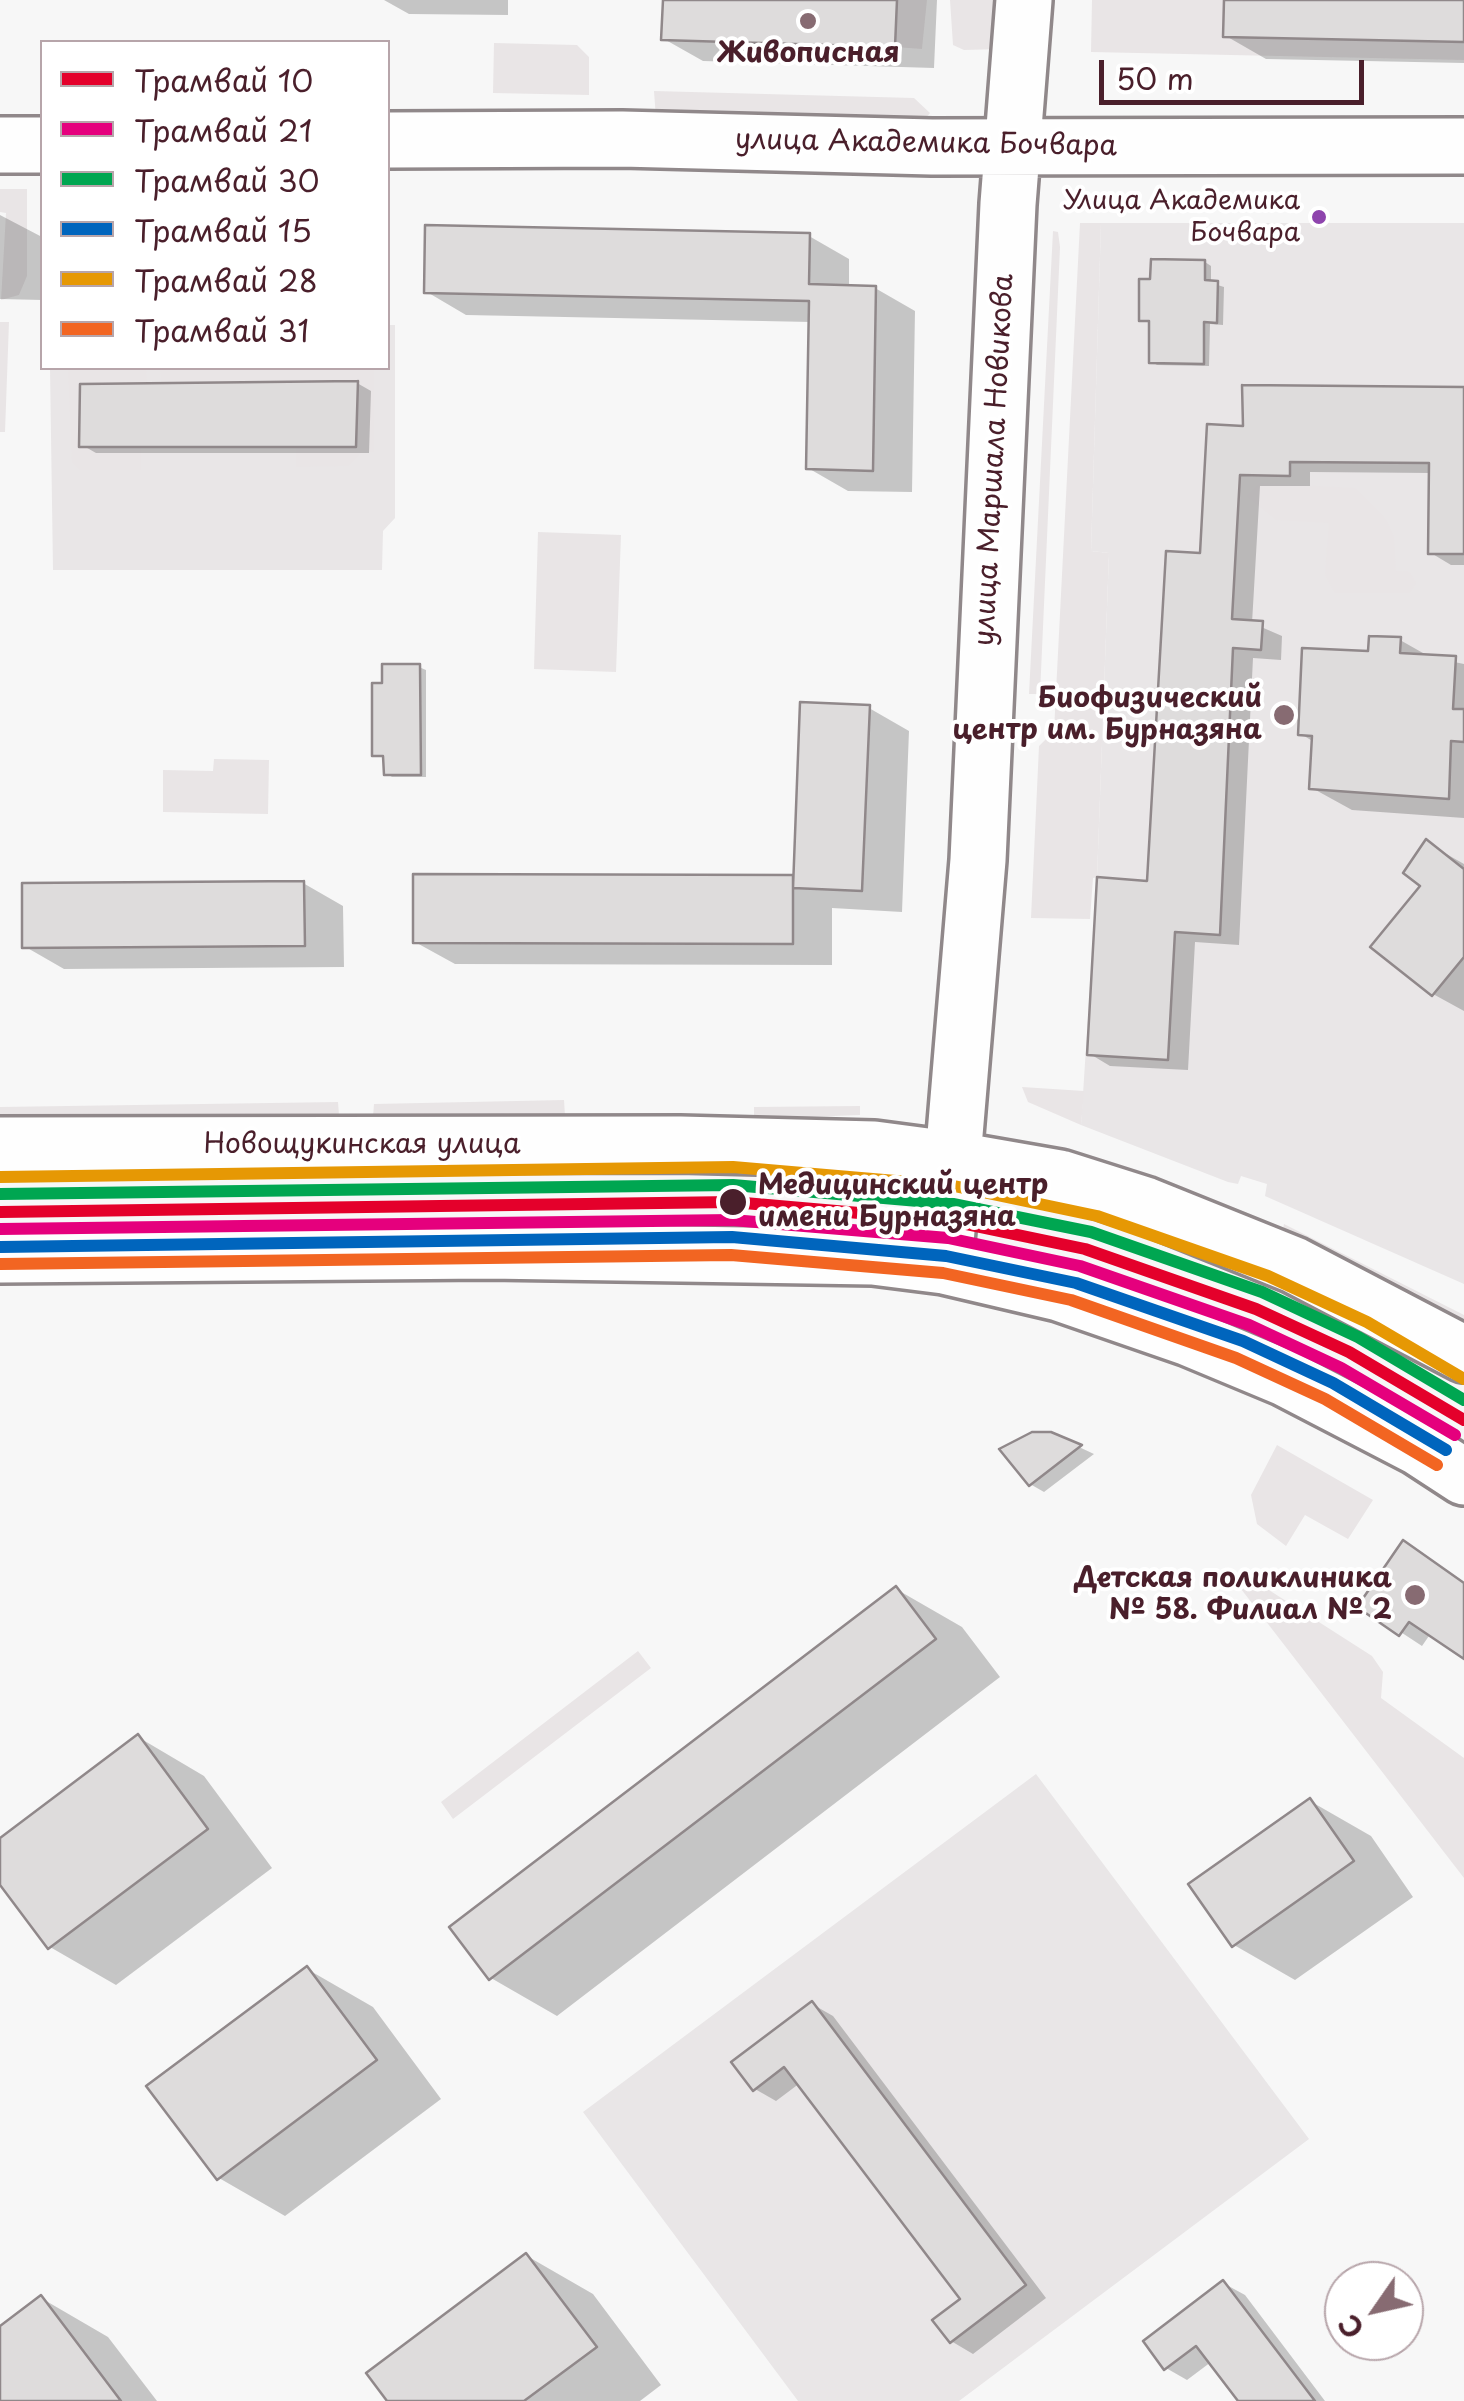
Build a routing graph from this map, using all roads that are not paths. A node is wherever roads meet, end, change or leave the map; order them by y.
1 (1024, 0) edge
2 (390, 140) edge
3 (40, 144) edge
4 (0, 145) edge
5 (1014, 146) junction
6 (1464, 146) edge
7 (0, 1145) edge
8 (957, 1160) junction
9 (0, 1255) edge
10 (944, 1266) junction
11 (1464, 1354) edge
12 (1464, 1477) edge

1 - 5 main road, улица Маршала Новикова
2 - 5 main road, улица Академика Бочвара
3 - 4 main road
5 - 6 main road, улица Академика Бочвара
5 - 8 main road, улица Маршала Новикова
7 - 8 main road, Новощукинская улица
8 - 10 main road, улица Маршала Новикова
8 - 11 main road, Новощукинская улица
9 - 10 main road
10 - 12 main road

